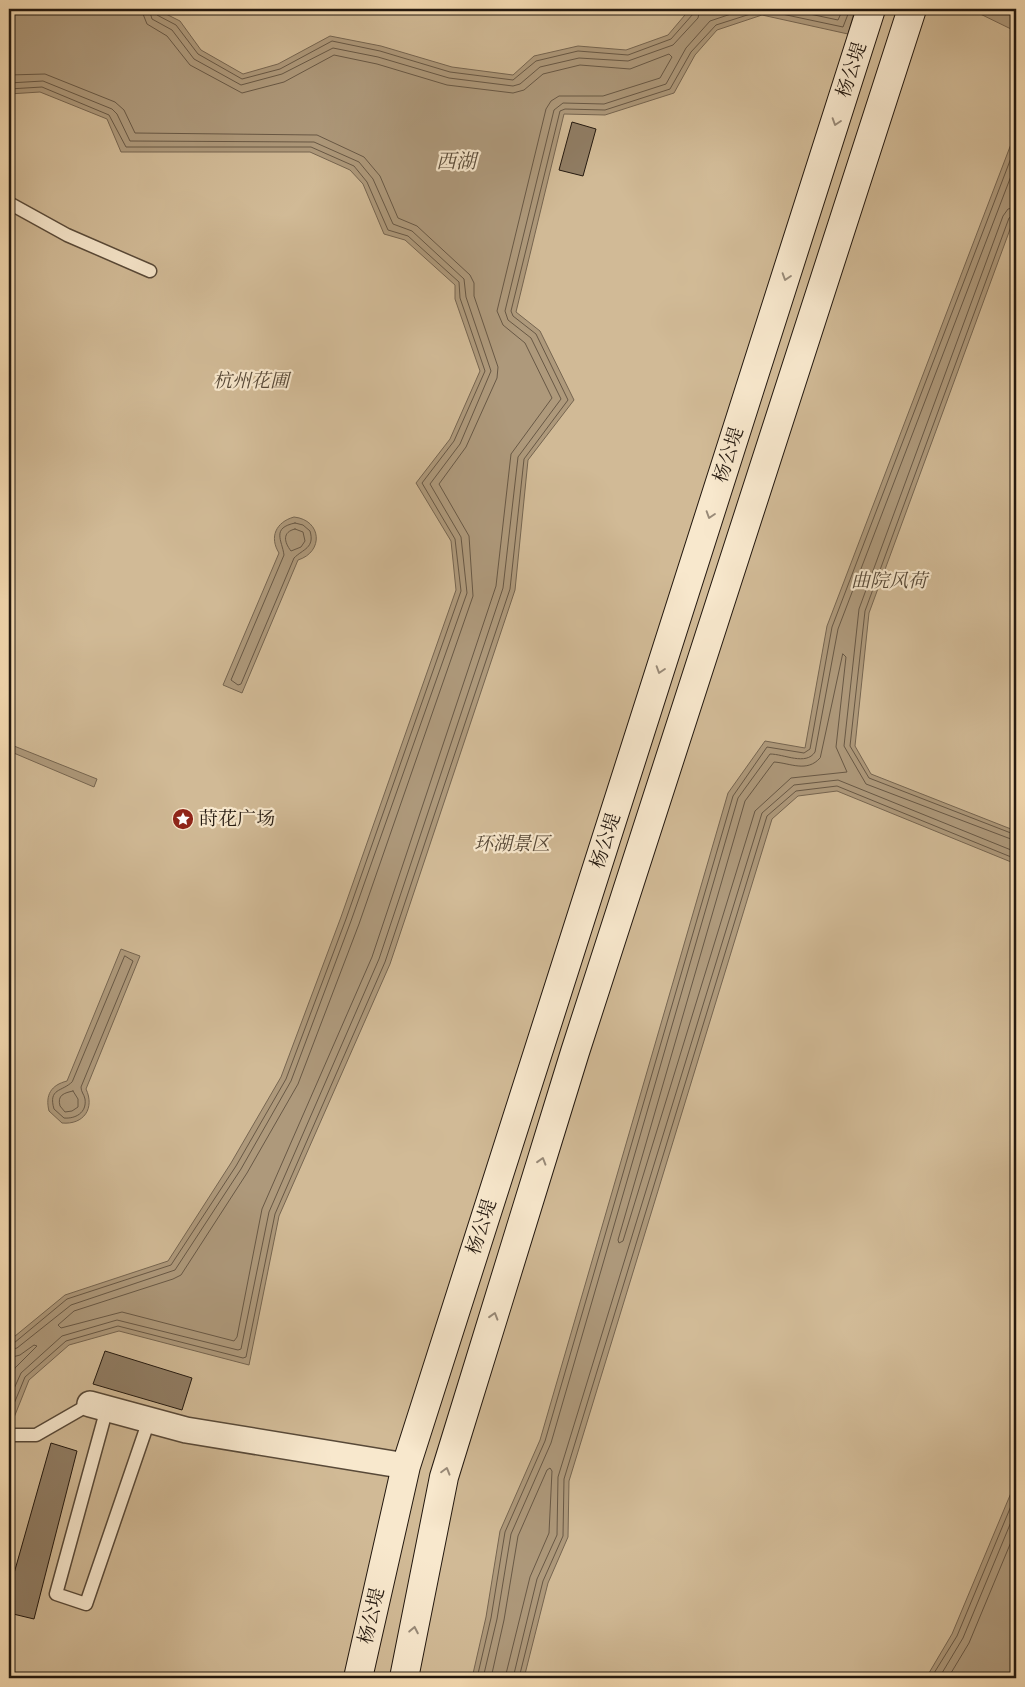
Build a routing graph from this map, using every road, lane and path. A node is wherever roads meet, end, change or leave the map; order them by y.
1 (871, 9) edge
2 (912, 9) edge
3 (9, 203) edge
4 (150, 271) dead end
5 (99, 1406) junction
6 (149, 1420) junction
7 (13, 1436) edge
8 (406, 1466) junction
9 (358, 1678) edge
10 (404, 1678) edge

1 -> 8 main road, 杨公堤
10 -> 2 main road, 杨公堤
3 - 4 lane
5 - 6 street
5 - 6 lane
5 - 7 lane
6 - 8 street
8 - 9 main road, 杨公堤

